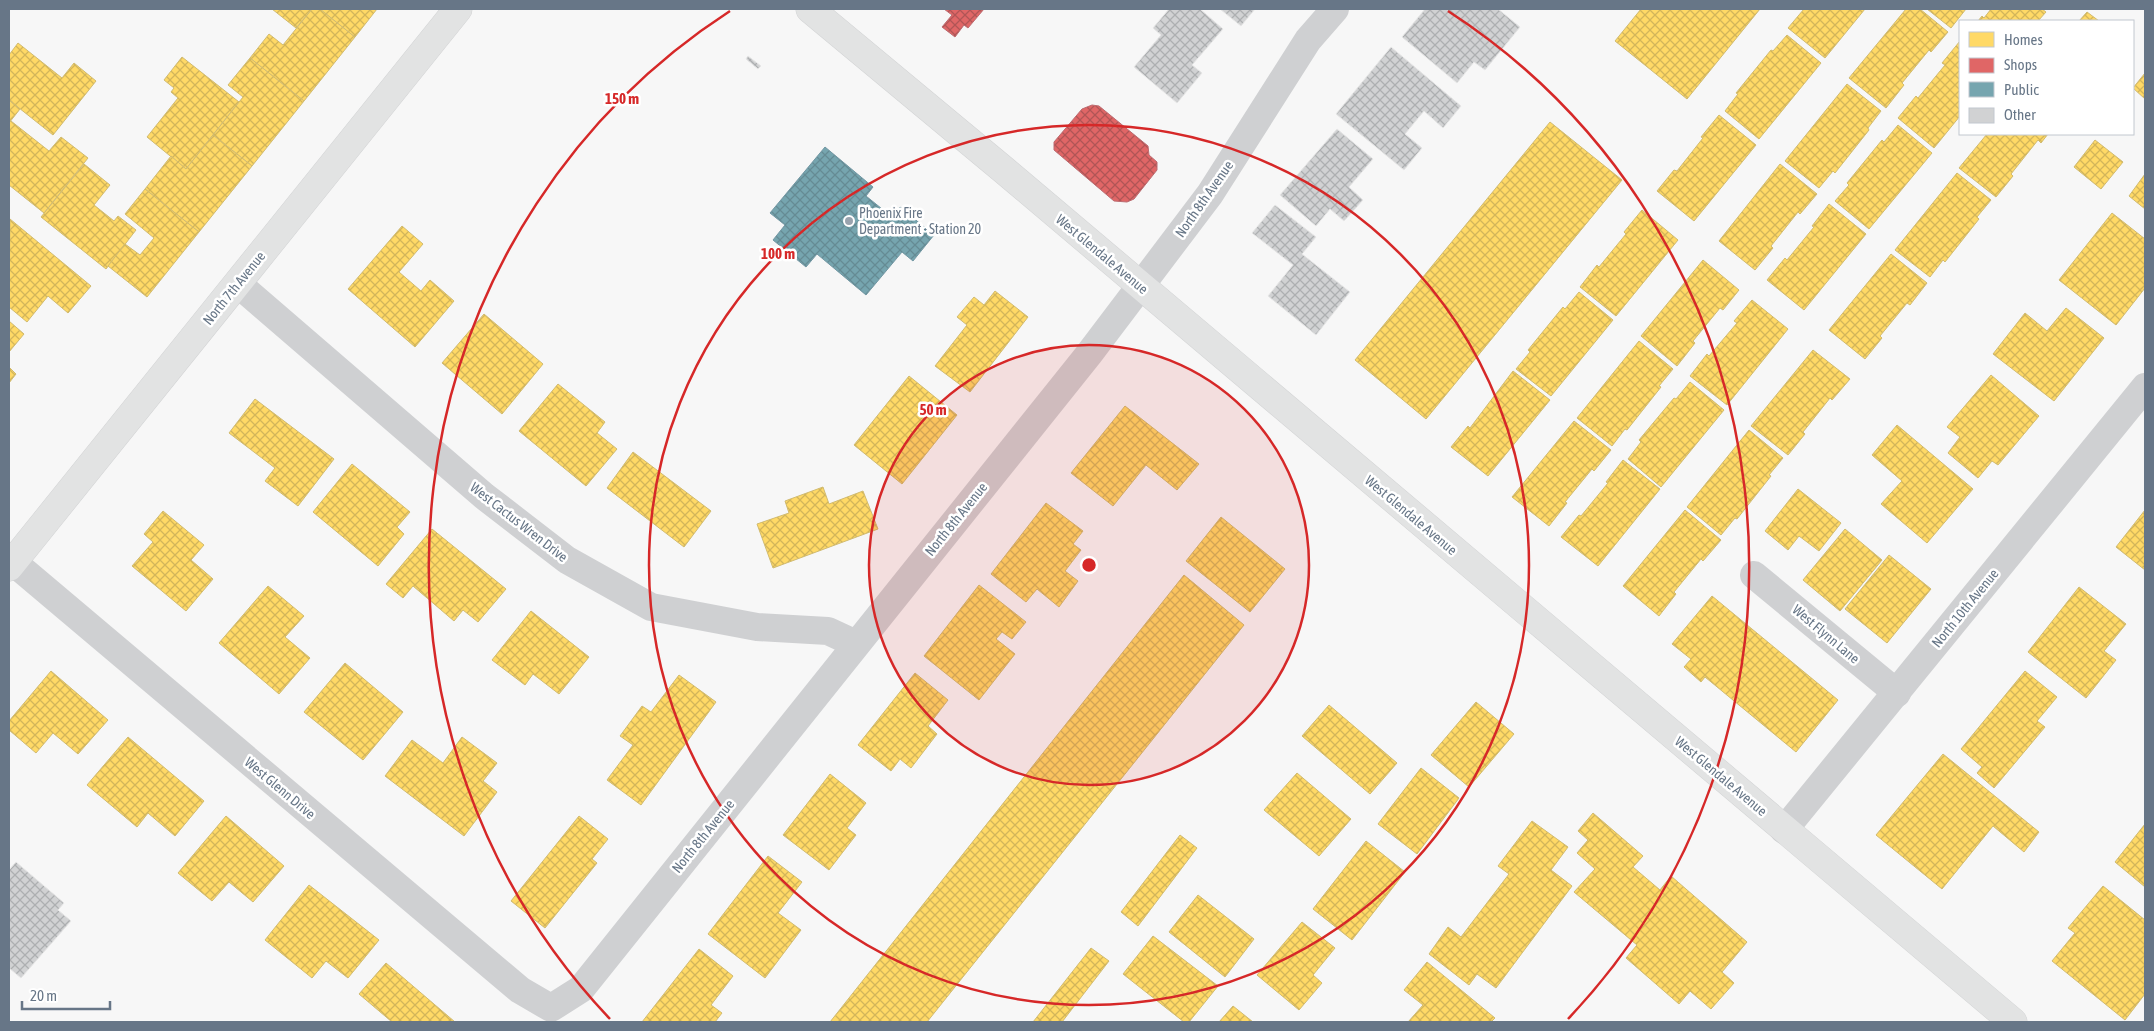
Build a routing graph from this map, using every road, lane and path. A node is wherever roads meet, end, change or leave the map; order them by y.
1 (458, 9) edge
2 (810, 9) edge
3 (1335, 9) edge
4 (238, 284) junction
5 (1140, 286) junction
6 (2145, 387) edge
7 (11, 565) edge
8 (1754, 575) dead end
9 (856, 644) junction
10 (1896, 693) junction
11 (1784, 830) junction
12 (550, 1008) joint
13 (2012, 1022) edge

1 - 4 main road, North 7th Avenue
2 - 5 main road, West Glendale Avenue
3 - 5 street, North 8th Avenue
4 - 7 main road, North 7th Avenue
4 - 9 street, West Cactus Wren Drive
5 - 9 street, North 8th Avenue
5 - 11 main road, West Glendale Avenue
6 - 10 street, North 10th Avenue
7 - 12 street, West Glenn Drive
8 - 10 street, West Flynn Lane
9 - 12 street, North 8th Avenue
10 - 11 street, North 10th Avenue
11 - 13 main road, West Glendale Avenue

